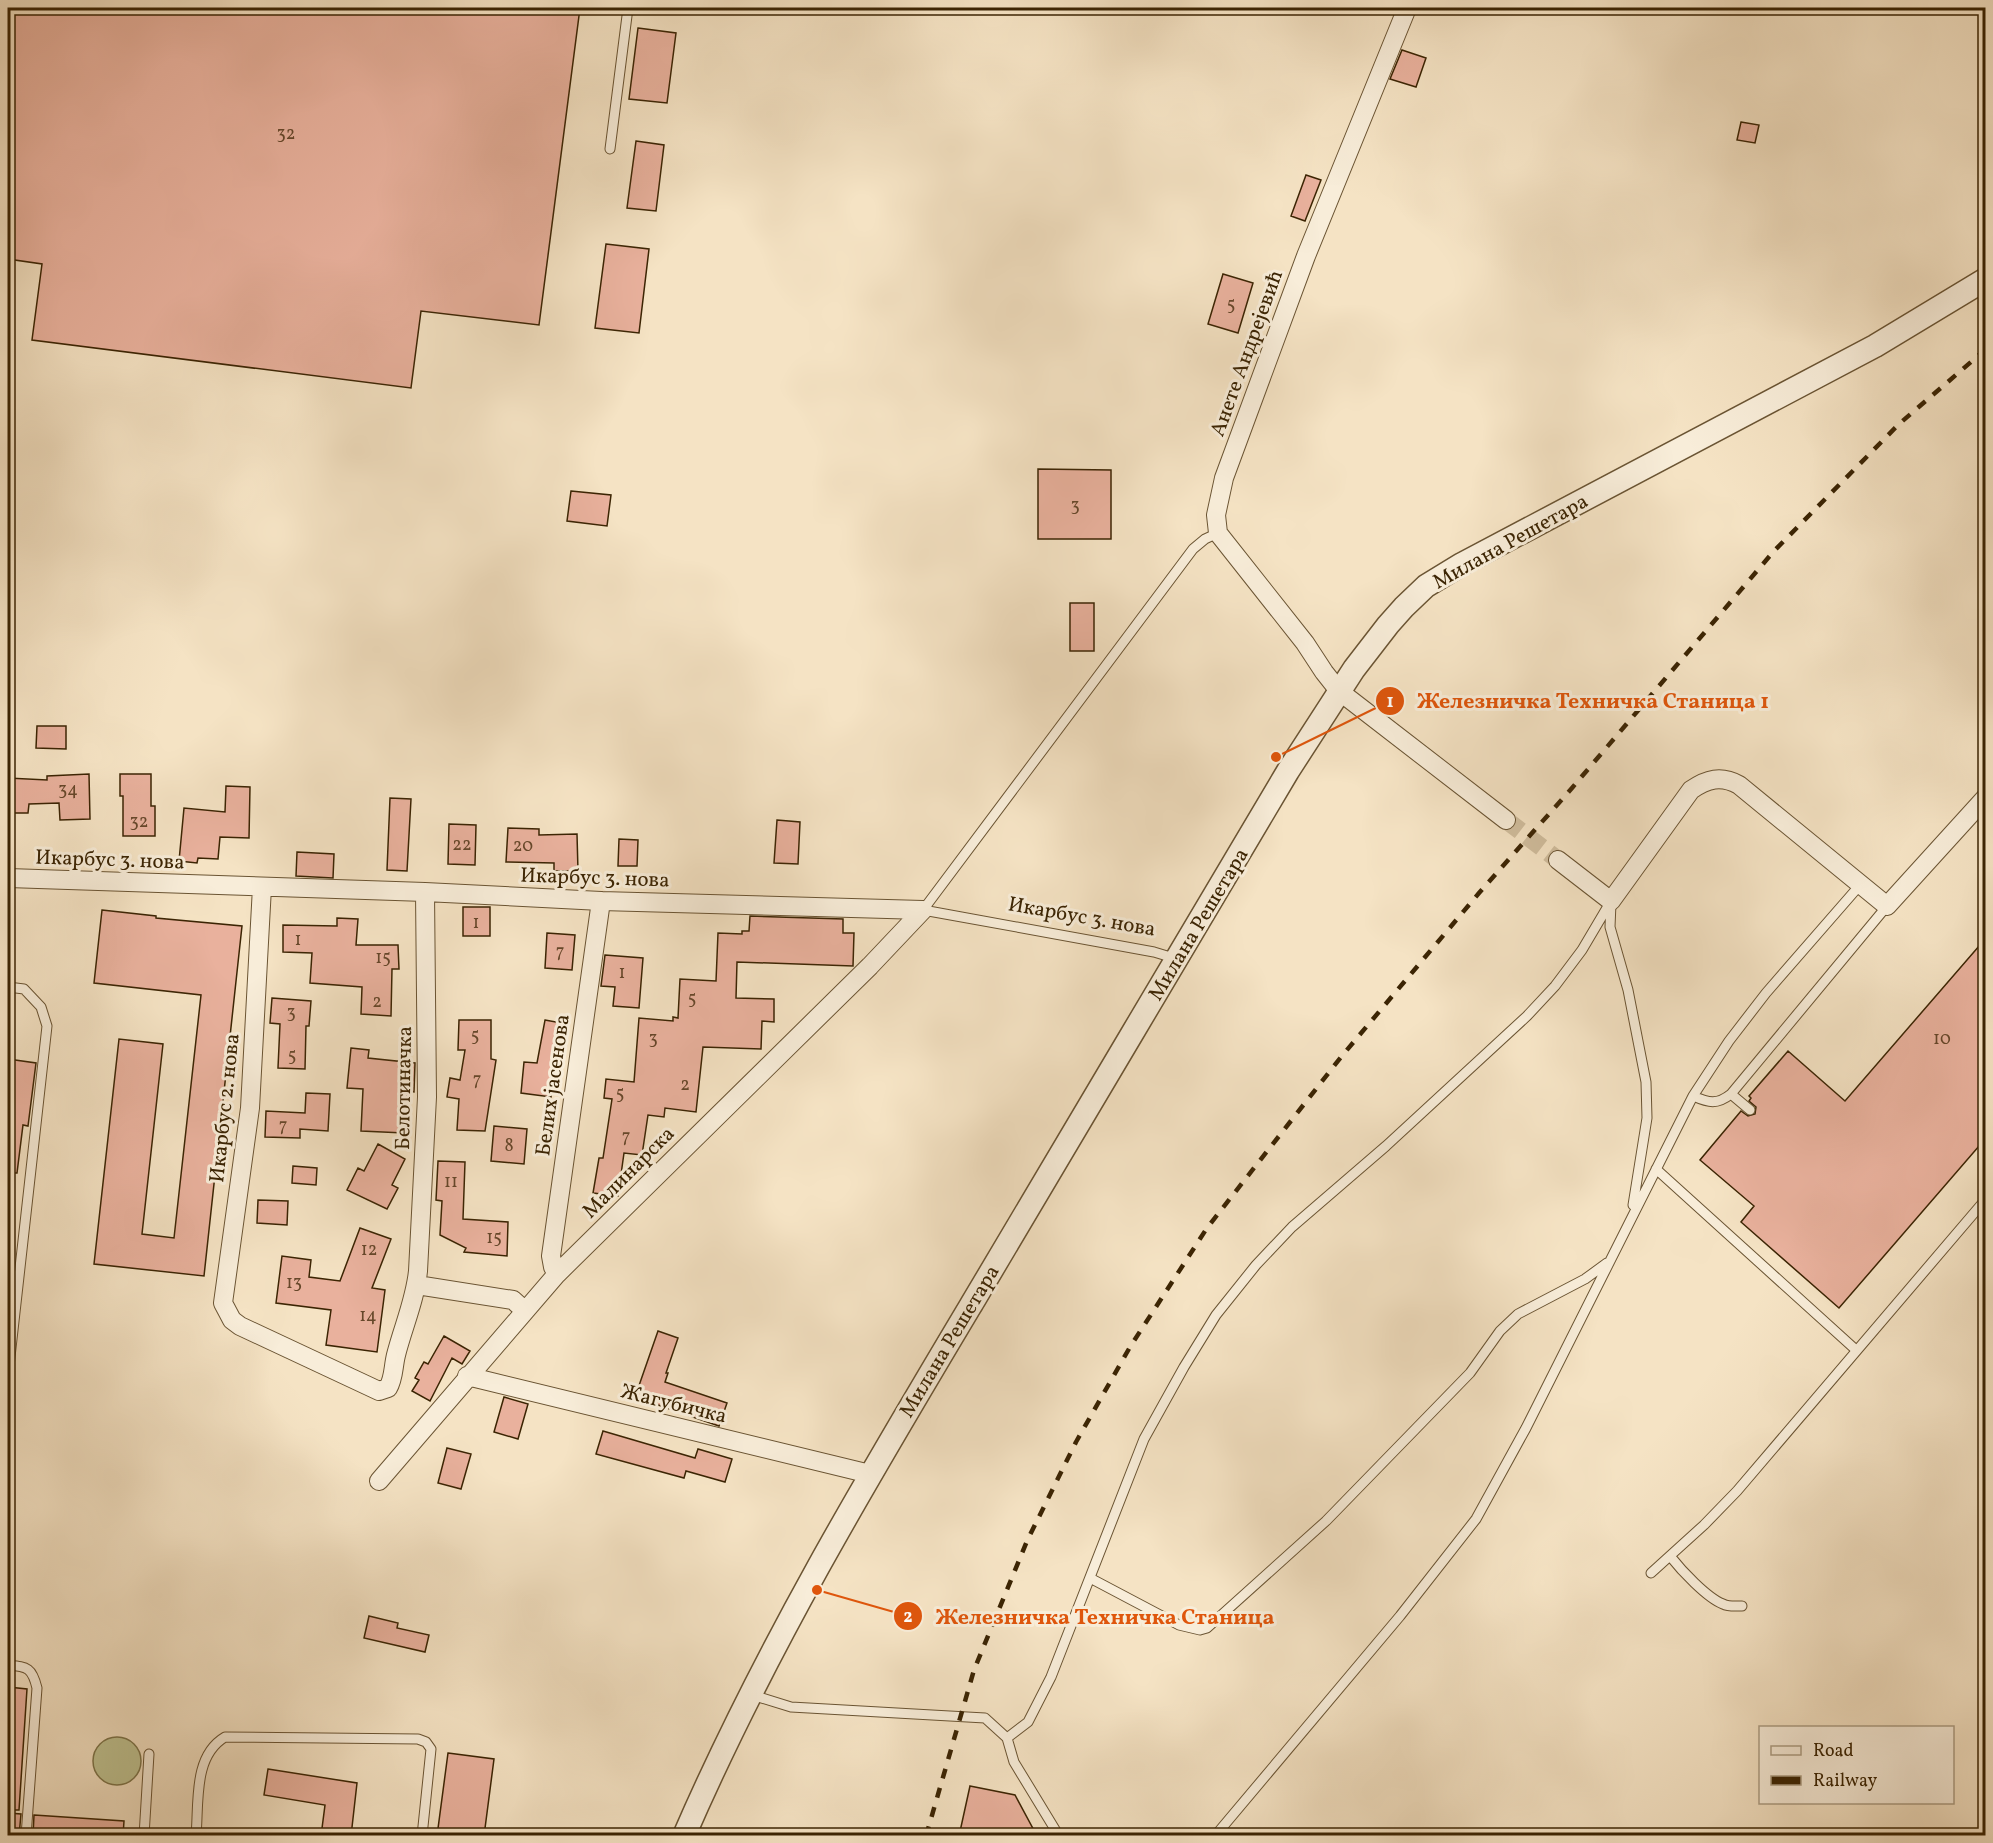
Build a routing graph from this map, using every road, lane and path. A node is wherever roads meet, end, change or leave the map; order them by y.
1 (628, 8) edge
2 (1407, 8) edge
3 (610, 149) dead end
4 (1986, 279) edge
5 (1218, 533) junction
6 (1339, 691) junction
7 (1986, 797) edge
8 (1506, 820) tunnel mouth
9 (1558, 861) tunnel mouth
10 (8, 878) edge
11 (1860, 885) junction
12 (262, 887) junction
13 (425, 892) junction
14 (601, 901) junction
15 (1611, 901) junction
16 (1887, 906) junction
17 (923, 910) junction
18 (1177, 959) junction
19 (8, 987) edge
20 (1731, 1094) junction
21 (1693, 1096) junction
22 (1750, 1110) dead end
23 (1656, 1169) junction
24 (1986, 1199) edge
25 (1631, 1217) junction
26 (1608, 1262) junction
27 (557, 1274) junction
28 (417, 1285) junction
29 (524, 1310) junction
30 (1856, 1350) junction
31 (8, 1375) edge
32 (467, 1376) junction
33 (388, 1388) joint
34 (870, 1474) junction
35 (379, 1481) dead end
36 (1670, 1556) junction
37 (1651, 1573) dead end
38 (1090, 1578) junction
39 (1742, 1606) dead end
40 (8, 1665) edge
41 (750, 1695) junction
42 (1007, 1738) junction
43 (149, 1754) dead end
44 (26, 1836) edge
45 (144, 1836) edge
46 (196, 1836) edge
47 (422, 1836) edge
48 (684, 1836) edge
49 (1059, 1836) edge
50 (1215, 1836) edge

1 - 3 lane
2 - 5 street, Анете Андрејевић
4 - 6 street, Милана Решетара
5 - 6 street
5 - 17 lane
6 - 8 street
6 - 18 street, Милана Решетара
7 - 16 street
9 - 15 street
10 - 12 street, Икарбус 3. нова
11 - 15 street
11 - 16 street
11 - 21 lane
12 - 13 street, Икарбус 3. нова
12 - 33 street, Икарбус 2. нова
13 - 14 street, Икарбус 3. нова
13 - 28 street, Белотиначка
14 - 17 street, Икарбус 3. нова
14 - 27 street, Белих јасенова
15 - 25 lane
15 - 38 lane
16 - 20 lane
17 - 18 lane, Икарбус 3. нова
17 - 27 street, Малинарска
18 - 34 street, Милана Решетара
19 - 31 lane
20 - 21 lane
20 - 22 lane
21 - 23 lane
23 - 25 lane
23 - 30 lane
24 - 30 lane
25 - 26 lane
26 - 38 lane
26 - 50 lane
27 - 29 street, Малинарска
28 - 29 street
28 - 33 street, Белотиначка
29 - 32 street, Малинарска
30 - 36 lane
32 - 34 street, Жагубичка
32 - 35 street, Малинарска
34 - 41 street, Милана Решетара
36 - 37 lane
36 - 39 lane
38 - 42 lane
40 - 44 lane
41 - 42 lane
41 - 48 street, Милана Решетара
42 - 49 lane
43 - 45 lane
46 - 47 lane

